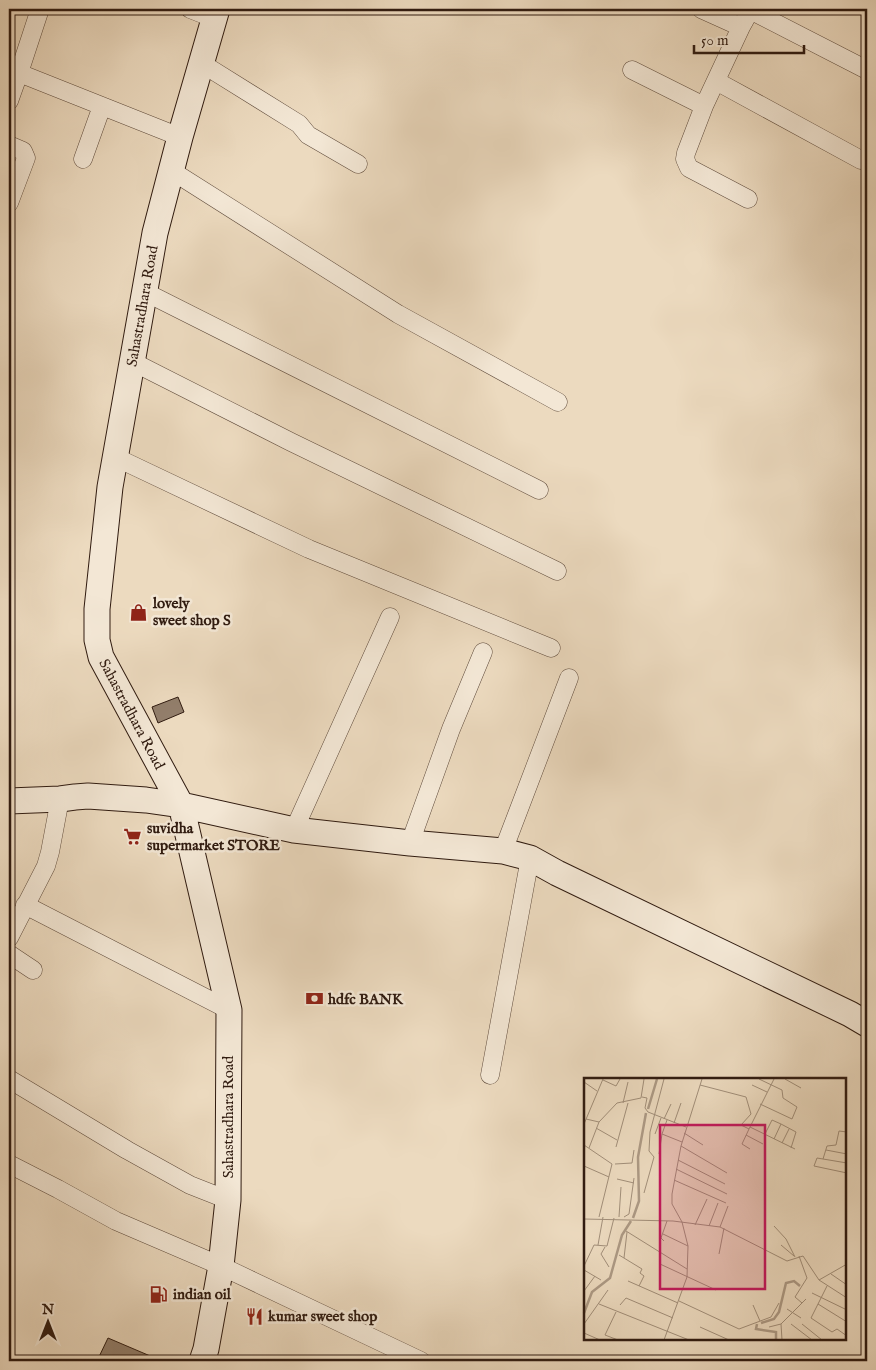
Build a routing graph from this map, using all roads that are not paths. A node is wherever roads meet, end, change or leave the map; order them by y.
1 (40, 9) edge
2 (190, 9) edge
3 (701, 9) edge
4 (750, 9) edge
5 (215, 13) edge
6 (741, 27) junction
7 (201, 63) junction
8 (632, 70) dead end
9 (867, 70) edge
10 (19, 73) junction
11 (716, 81) junction
12 (9, 101) edge
13 (102, 106) junction
14 (704, 106) junction
15 (180, 137) junction
16 (9, 145) edge
17 (83, 159) dead end
18 (861, 160) dead end
19 (358, 164) dead end
20 (172, 171) junction
21 (748, 199) dead end
22 (9, 203) edge
23 (145, 292) junction
24 (133, 362) junction
25 (558, 402) dead end
26 (115, 457) junction
27 (538, 490) dead end
28 (556, 570) dead end
29 (390, 617) dead end
30 (551, 648) dead end
31 (483, 652) dead end
32 (568, 678) dead end
33 (60, 799) junction
34 (9, 801) edge
35 (181, 805) junction
36 (294, 830) junction
37 (410, 843) junction
38 (504, 851) junction
39 (530, 858) junction
40 (25, 906) junction
41 (9, 938) edge
42 (9, 954) edge
43 (33, 970) dead end
44 (229, 1010) junction
45 (867, 1024) edge
46 (490, 1075) dead end
47 (9, 1079) edge
48 (9, 1164) edge
49 (228, 1200) junction
50 (221, 1266) junction
51 (202, 1361) edge
52 (421, 1361) edge

1 - 10 street
2 - 5 street
3 - 6 street
4 - 6 street
4 - 9 street
5 - 7 main road, Sahastradhara Road
6 - 11 street
7 - 15 main road, Sahastradhara Road
7 - 19 street
8 - 14 street
10 - 12 street
10 - 13 street
11 - 14 street
11 - 18 street
13 - 15 street
13 - 17 street
14 - 21 street
15 - 20 main road, Sahastradhara Road
16 - 22 street
20 - 23 main road, Sahastradhara Road
20 - 25 street
23 - 24 main road, Sahastradhara Road
23 - 27 street
24 - 26 main road, Sahastradhara Road
24 - 28 street
26 - 30 street
26 - 35 main road, Sahastradhara Road
29 - 36 street
31 - 37 street
32 - 38 street
33 - 34 main road
33 - 35 main road
33 - 40 street
35 - 36 main road
35 - 44 main road, Sahastradhara Road
36 - 37 main road
37 - 38 main road
38 - 39 main road
39 - 45 main road
39 - 46 street
40 - 41 street
40 - 44 street
42 - 43 street
44 - 49 main road, Sahastradhara Road
47 - 49 street
48 - 50 street
49 - 50 main road, Sahastradhara Road
50 - 51 main road, Sahastradhara Road
50 - 52 street

